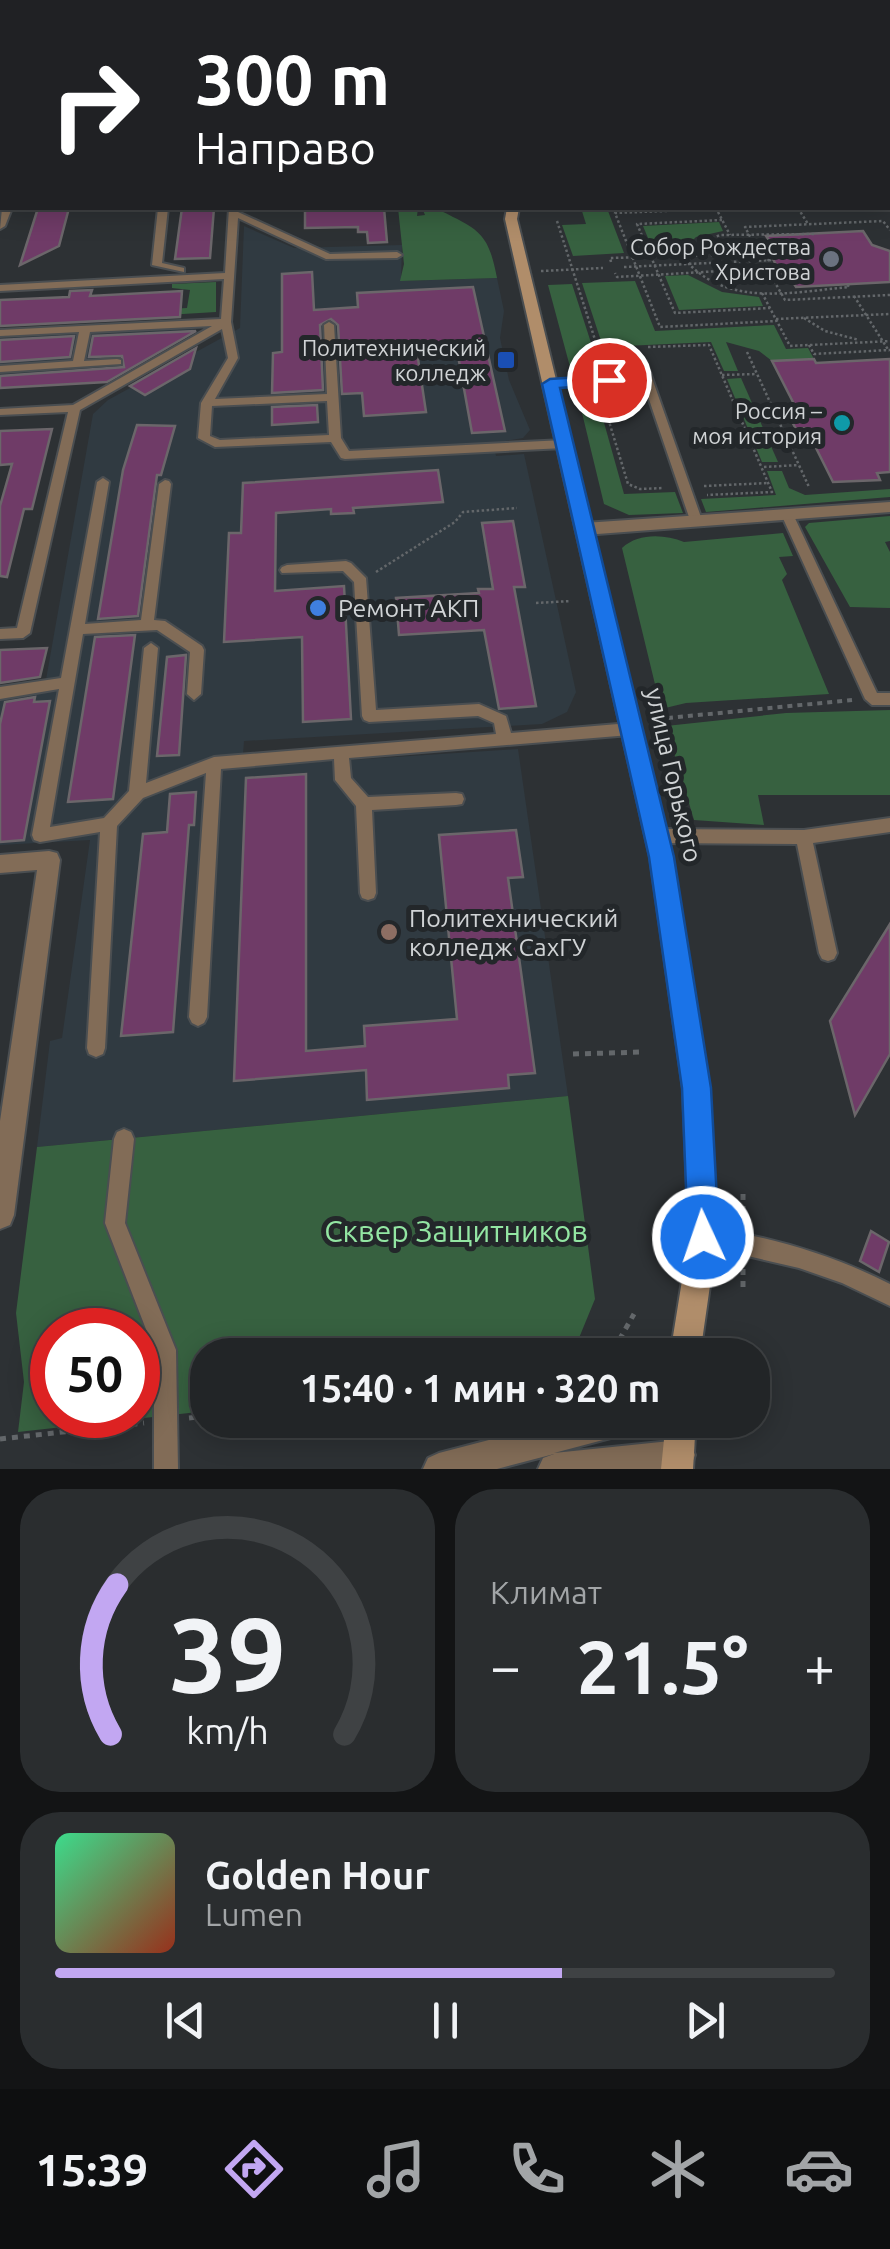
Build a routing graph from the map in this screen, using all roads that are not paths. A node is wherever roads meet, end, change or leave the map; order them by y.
1 (163, 210) edge
2 (234, 210) edge
3 (509, 211) edge
4 (397, 256) dead end
5 (229, 272) junction
6 (0, 288) edge
7 (226, 322) junction
8 (329, 325) dead end
9 (85, 329) junction
10 (0, 333) edge
11 (117, 362) dead end
12 (78, 364) junction
13 (0, 369) edge
14 (550, 384) junction
15 (333, 398) junction
16 (207, 403) junction
17 (75, 408) junction
18 (0, 412) edge
19 (336, 438) junction
20 (564, 444) junction
21 (104, 482) dead end
22 (165, 484) dead end
23 (890, 506) edge
24 (787, 514) junction
25 (696, 520) junction
26 (584, 528) junction
27 (286, 570) dead end
28 (147, 624) junction
29 (78, 629) junction
30 (0, 634) edge
31 (150, 648) dead end
32 (68, 682) junction
33 (0, 693) edge
34 (194, 694) dead end
35 (890, 700) edge
36 (630, 728) junction
37 (505, 739) junction
38 (342, 752) junction
39 (214, 763) junction
40 (136, 793) junction
41 (456, 798) dead end
42 (364, 804) junction
43 (110, 824) junction
44 (890, 825) edge
45 (656, 836) junction
46 (804, 837) junction
47 (0, 864) edge
48 (368, 893) dead end
49 (828, 953) dead end
50 (198, 1018) dead end
51 (96, 1048) dead end
52 (124, 1138) dead end
53 (0, 1215) edge
54 (703, 1237) junction
55 (890, 1295) edge
56 (688, 1338) edge
57 (555, 1438) edge
58 (678, 1462) edge
59 (166, 1469) edge
60 (439, 1469) edge
61 (554, 1469) edge

1 - 5 lane
2 - 4 lane
2 - 5 lane
3 - 14 main road, улица Горького
5 - 6 lane
5 - 7 lane
7 - 9 lane
7 - 16 lane
7 - 17 lane
8 - 15 lane
9 - 10 lane
9 - 12 lane
11 - 12 lane
12 - 13 lane
14 - 20 main road, улица Горького
14 - 25 lane
15 - 16 lane
15 - 19 lane
16 - 19 lane
17 - 18 lane
17 - 30 lane
19 - 20 lane
20 - 26 main road, улица Горького
21 - 29 lane
22 - 28 lane
23 - 24 street
24 - 25 street
24 - 35 lane
25 - 26 street
26 - 36 main road, улица Горького
27 - 37 lane
28 - 29 lane
28 - 34 lane
29 - 32 lane
31 - 40 lane
32 - 33 lane
32 - 43 lane
36 - 37 lane
36 - 45 main road, улица Горького
37 - 38 lane
38 - 39 lane
38 - 42 lane
39 - 40 lane
39 - 50 lane
40 - 43 lane
41 - 42 lane
42 - 48 lane
43 - 51 lane
44 - 46 lane
45 - 46 lane
45 - 54 main road, улица Горького
46 - 49 lane
47 - 53 street
52 - 59 lane
54 - 55 lane
54 - 56 main road, улица Горького
57 - 60 street
58 - 61 street

